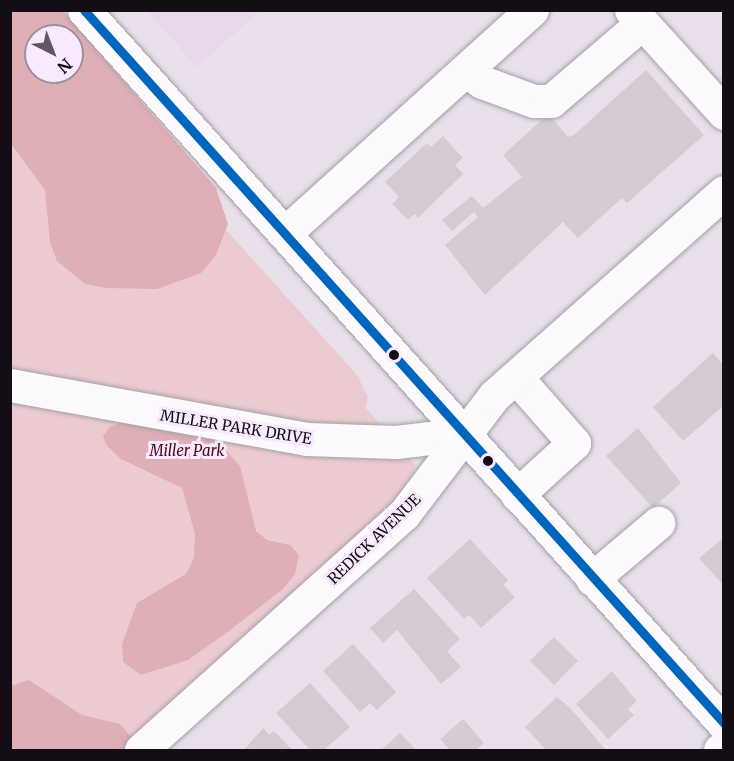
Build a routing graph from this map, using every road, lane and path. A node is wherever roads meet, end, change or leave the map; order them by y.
1 (84, 10) edge
2 (532, 10) edge
3 (636, 16) edge
4 (466, 70) junction
5 (723, 113) edge
6 (723, 192) edge
7 (285, 233) junction
8 (516, 377) junction
9 (10, 386) edge
10 (463, 434) junction
11 (517, 495) junction
12 (657, 523) dead end
13 (592, 579) junction
14 (722, 731) edge
15 (141, 750) edge

1 - 7 main road
2 - 4 main road
3 - 4 main road
3 - 5 main road
4 - 7 main road
6 - 8 main road, REDICK AVENUE
7 - 10 main road
8 - 10 main road, REDICK AVENUE
8 - 11 main road
9 - 10 main road, MILLER PARK DRIVE
10 - 11 main road
10 - 15 main road, REDICK AVENUE
11 - 13 main road
12 - 13 main road
13 - 14 main road

